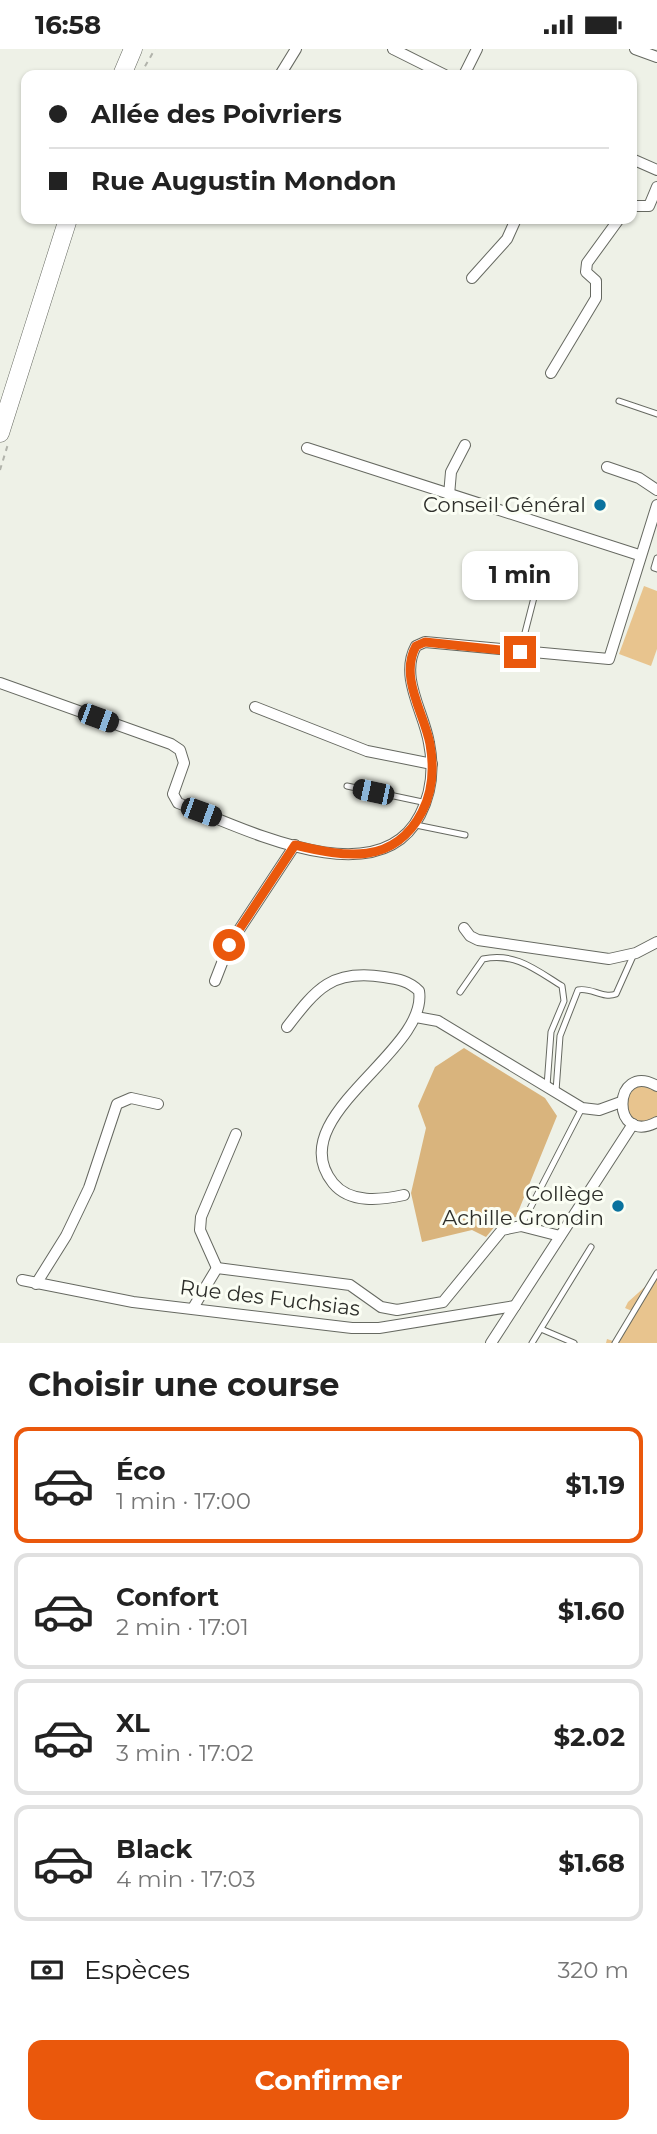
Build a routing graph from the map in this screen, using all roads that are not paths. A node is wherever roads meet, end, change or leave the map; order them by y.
1 (296, 49) edge
2 (393, 49) edge
3 (477, 49) edge
4 (635, 49) edge
5 (133, 50) edge
6 (657, 57) edge
7 (124, 70) edge
8 (283, 70) edge
9 (434, 70) edge
10 (466, 70) edge
11 (637, 161) edge
12 (657, 170) edge
13 (657, 187) edge
14 (637, 206) edge
15 (66, 224) edge
16 (514, 224) edge
17 (615, 224) edge
18 (472, 278) dead end
19 (551, 373) dead end
20 (620, 401) dead end
21 (657, 415) edge
22 (0, 433) edge
23 (465, 445) dead end
24 (307, 448) dead end
25 (607, 467) dead end
26 (657, 490) edge
27 (449, 495) junction
28 (656, 512) edge
29 (639, 555) junction
30 (657, 558) edge
31 (657, 569) edge
32 (538, 582) dead end
33 (520, 652) junction
34 (0, 683) edge
35 (255, 707) dead end
36 (432, 764) junction
37 (347, 786) dead end
38 (427, 803) junction
39 (415, 825) junction
40 (465, 835) dead end
41 (295, 845) junction
42 (464, 928) dead end
43 (657, 942) edge
44 (636, 953) junction
45 (215, 981) dead end
46 (460, 992) dead end
47 (416, 1017) junction
48 (288, 1027) dead end
49 (656, 1083) edge
50 (552, 1088) junction
51 (621, 1102) junction
52 (158, 1104) dead end
53 (582, 1108) junction
54 (657, 1122) edge
55 (633, 1124) junction
56 (236, 1134) dead end
57 (404, 1195) dead end
58 (521, 1226) junction
59 (560, 1236) junction
60 (591, 1247) dead end
61 (217, 1268) junction
62 (657, 1273) edge
63 (22, 1280) dead end
64 (36, 1285) junction
65 (443, 1302) junction
66 (515, 1306) junction
67 (193, 1308) junction
68 (450, 1315) junction
69 (541, 1329) junction
70 (491, 1343) edge
71 (532, 1343) edge
72 (574, 1343) edge
73 (615, 1343) edge

1 - 8 street
2 - 9 street
3 - 10 street
4 - 6 street
5 - 7 main road
11 - 12 street
13 - 14 street
15 - 22 main road
16 - 18 street
17 - 19 street
20 - 21 lane
23 - 27 street
24 - 27 street
25 - 26 street
27 - 29 street
28 - 29 street
29 - 33 street
30 - 31 lane
32 - 33 lane
33 - 36 street
34 - 41 street
35 - 36 street
36 - 38 street
37 - 38 lane
38 - 39 street
39 - 40 lane
39 - 41 street
41 - 45 street
42 - 44 street
43 - 44 street
44 - 50 lane
46 - 50 lane
47 - 48 street
47 - 50 street
47 - 57 street
49 - 51 street
50 - 53 street
51 - 53 street
51 - 55 street
52 - 64 street
53 - 58 lane
54 - 55 street
55 - 59 street
56 - 61 street
58 - 59 street
58 - 65 street
59 - 66 street
60 - 69 lane
61 - 65 street
61 - 67 street
62 - 73 lane
63 - 64 street, Rue des Fuchsias
64 - 67 street, Rue des Fuchsias
65 - 68 street
66 - 68 street, Rue des Fuchsias
66 - 70 street
67 - 68 street, Rue des Fuchsias
69 - 71 lane
69 - 72 lane

